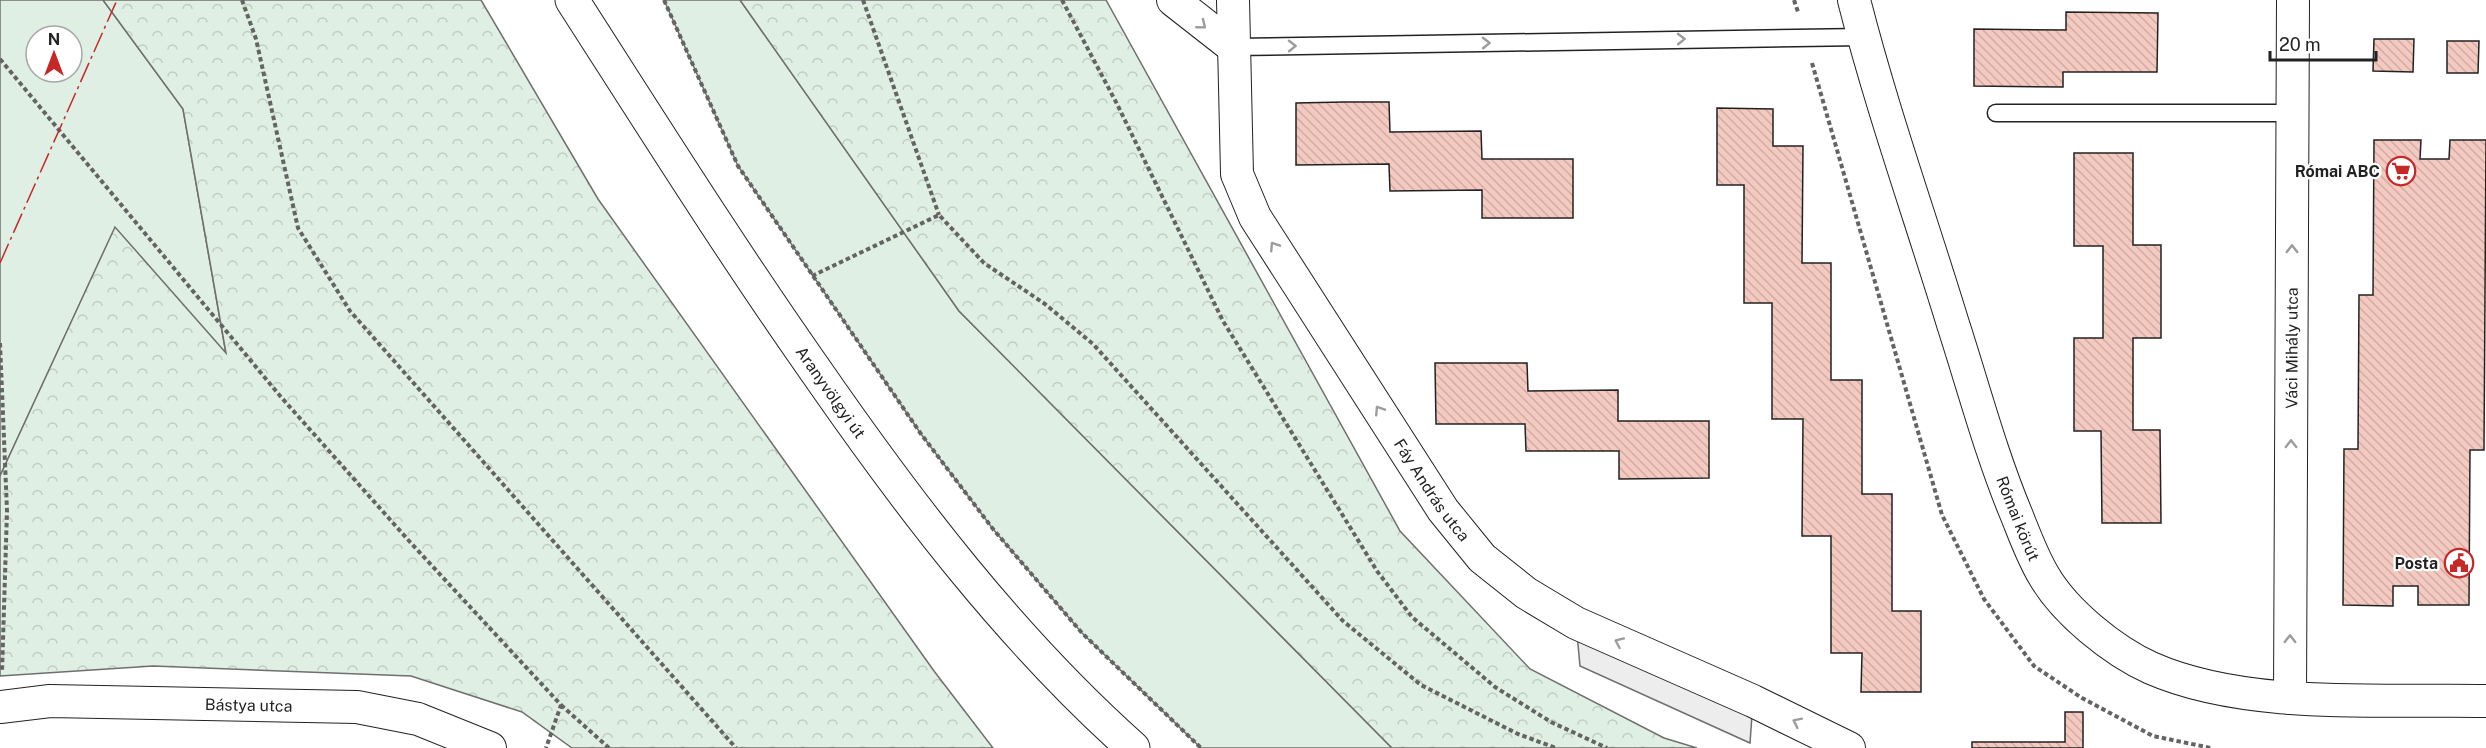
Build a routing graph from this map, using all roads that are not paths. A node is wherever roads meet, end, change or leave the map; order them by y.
1 (572, 0) edge
2 (1173, 0) edge
3 (1233, 0) edge
4 (1854, 0) edge
5 (2293, 0) edge
6 (1864, 37) junction
7 (1233, 47) junction
8 (1996, 113) dead end
9 (2292, 113) junction
10 (2290, 698) junction
11 (2486, 701) edge
12 (1, 706) edge
13 (1094, 714) junction
14 (490, 748) edge
15 (1116, 748) edge
16 (1133, 748) edge
17 (1850, 748) edge

1 - 13 street, Aranyvölgyi út
2 -> 7 street
3 - 7 street, Fáy András utca
4 - 6 street, Római körút
5 - 9 street, Váci Mihály utca
7 -> 6 lane
6 - 10 street, Római körút
17 -> 7 street, Fáy András utca
8 - 9 lane
10 -> 9 street, Váci Mihály utca
10 - 11 street, Római körút
12 - 14 street, Bástya utca
13 - 15 street
13 - 16 street, Aranyvölgyi út

